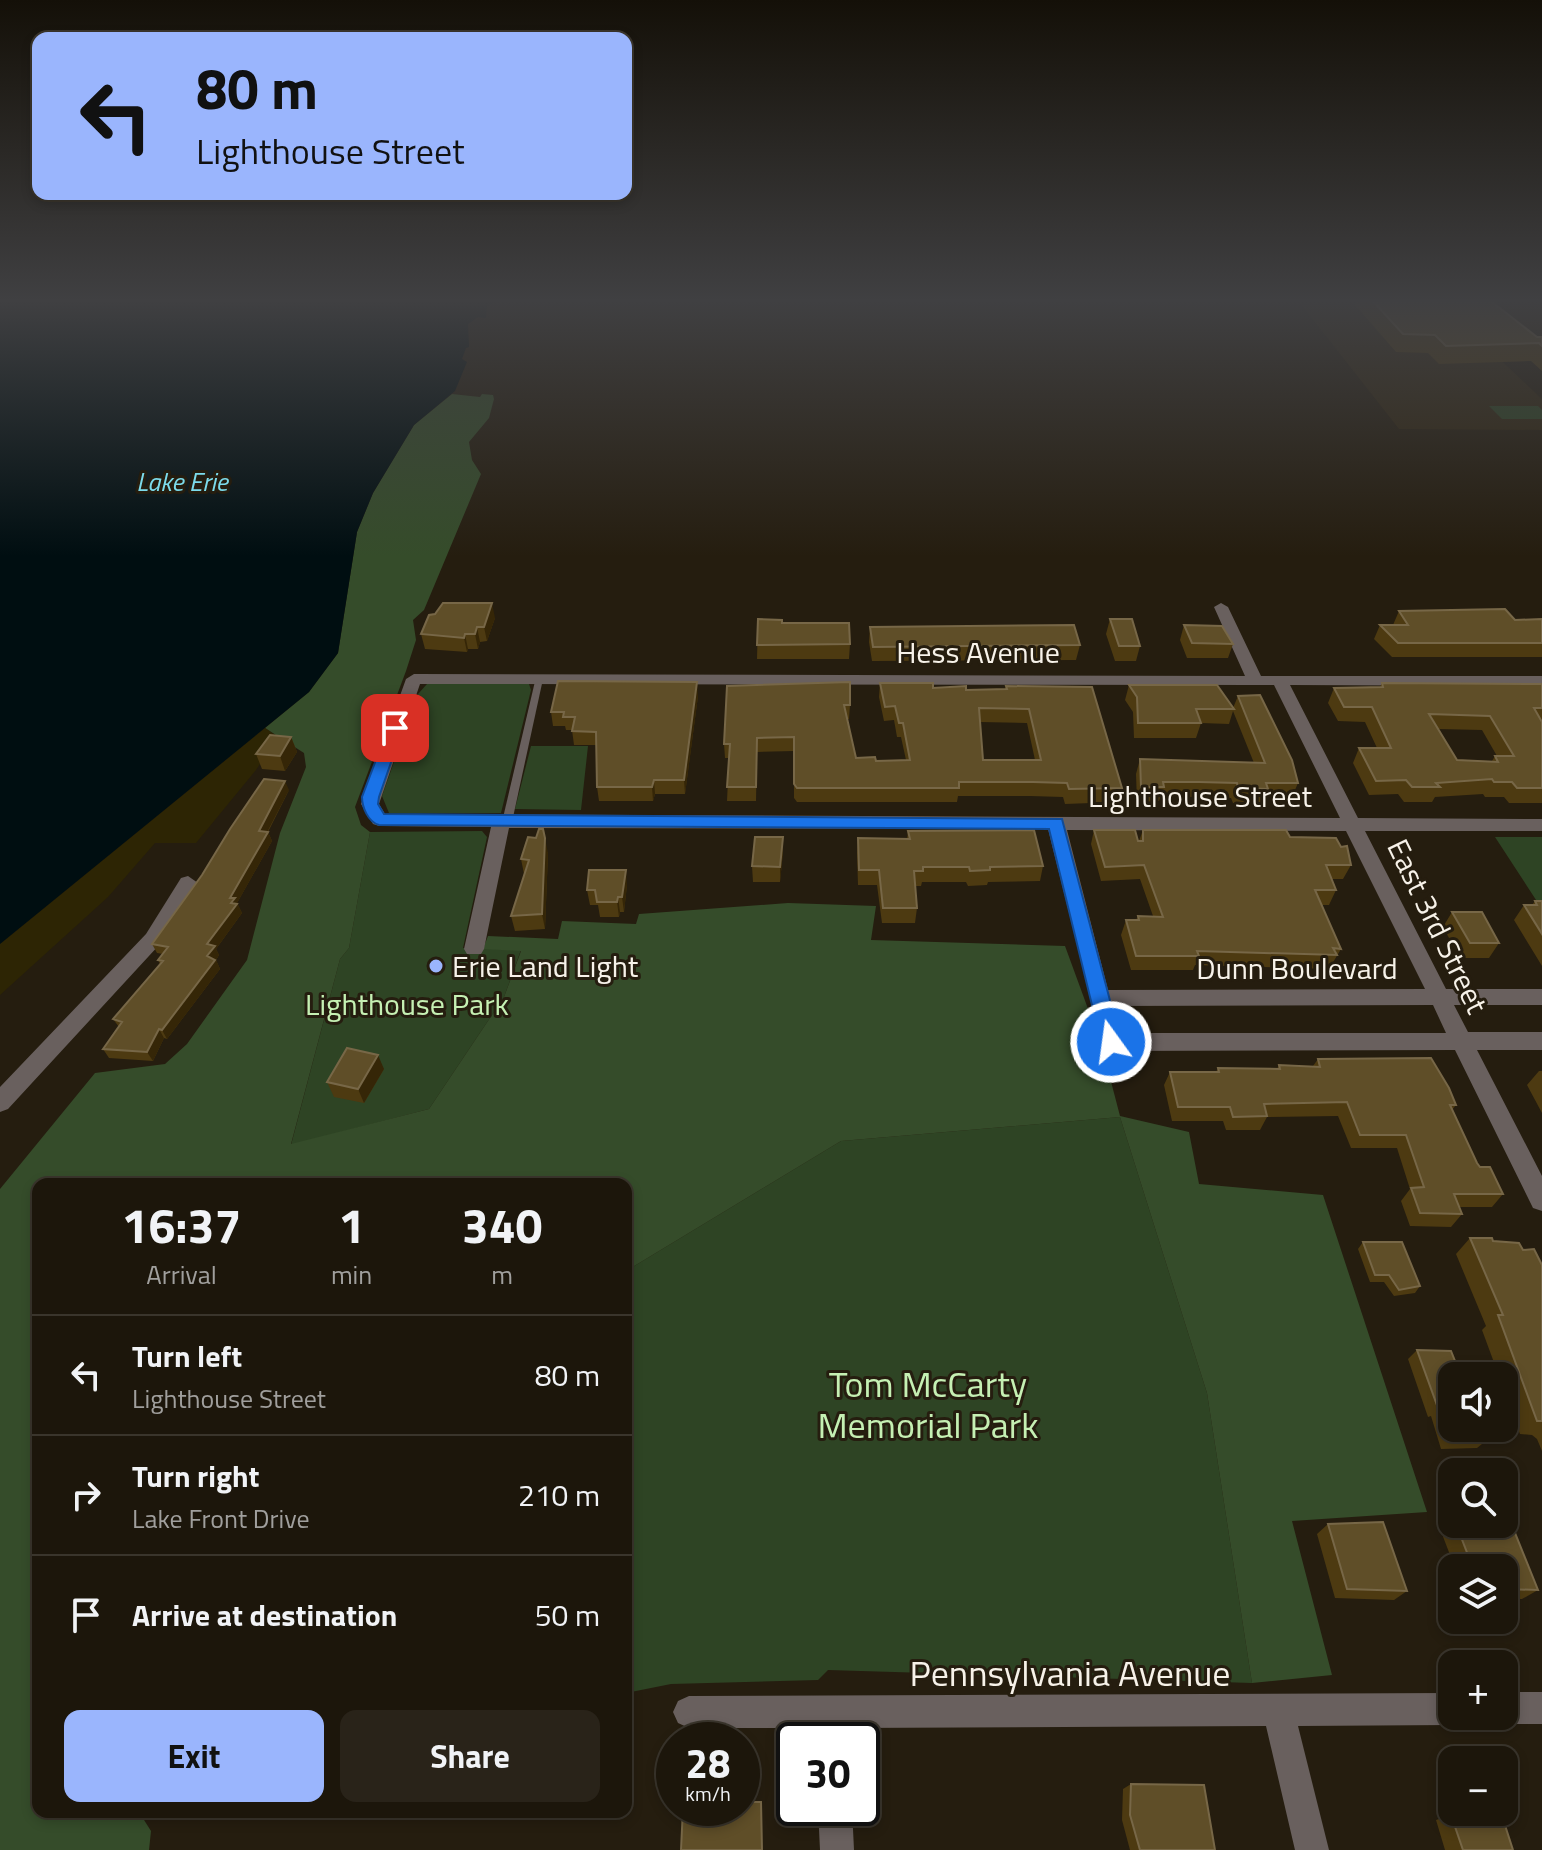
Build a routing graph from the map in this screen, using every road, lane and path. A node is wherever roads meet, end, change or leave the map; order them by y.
1 (1221, 607) dead end
2 (539, 679) junction
3 (1255, 680) junction
4 (1279, 680) junction
5 (1542, 681) edge
6 (379, 820) joint
7 (504, 822) junction
8 (1056, 823) junction
9 (1354, 824) junction
10 (1542, 825) edge
11 (188, 883) dead end
12 (474, 949) dead end
13 (1542, 997) edge
14 (1100, 998) junction
15 (1440, 998) junction
16 (1462, 1041) junction
17 (1542, 1041) edge
18 (0, 1102) edge
19 (1542, 1200) edge
20 (1518, 1708) edge
21 (1542, 1708) edge
22 (1438, 1709) edge
23 (1278, 1710) junction
24 (689, 1712) dead end
25 (791, 1722) edge
26 (880, 1724) edge
27 (836, 1826) edge
28 (837, 1850) edge
29 (1312, 1850) edge

1 - 3 street
2 - 3 street, Hess Avenue
2 - 6 street, Hess Avenue
2 - 7 lane
3 - 4 street, Hess Avenue
4 - 5 street, Hess Avenue
4 - 9 street, East 3rd Street
6 - 7 street, Lighthouse Street
7 - 8 street, Lighthouse Street
7 - 12 street
8 - 9 street, Lighthouse Street
8 - 14 street
9 - 10 street, Lighthouse Street
9 - 15 street, East 3rd Street
11 - 18 street
13 - 15 street, Dunn Boulevard
14 - 15 street, Dunn Boulevard
14 - 16 street
15 - 16 street, East 3rd Street
16 - 17 street
16 - 19 street, East 3rd Street
20 - 21 street
22 - 23 street, Pennsylvania Avenue
23 - 26 street, Pennsylvania Avenue
23 - 29 street
24 - 25 street, Pennsylvania Avenue
27 - 28 street

